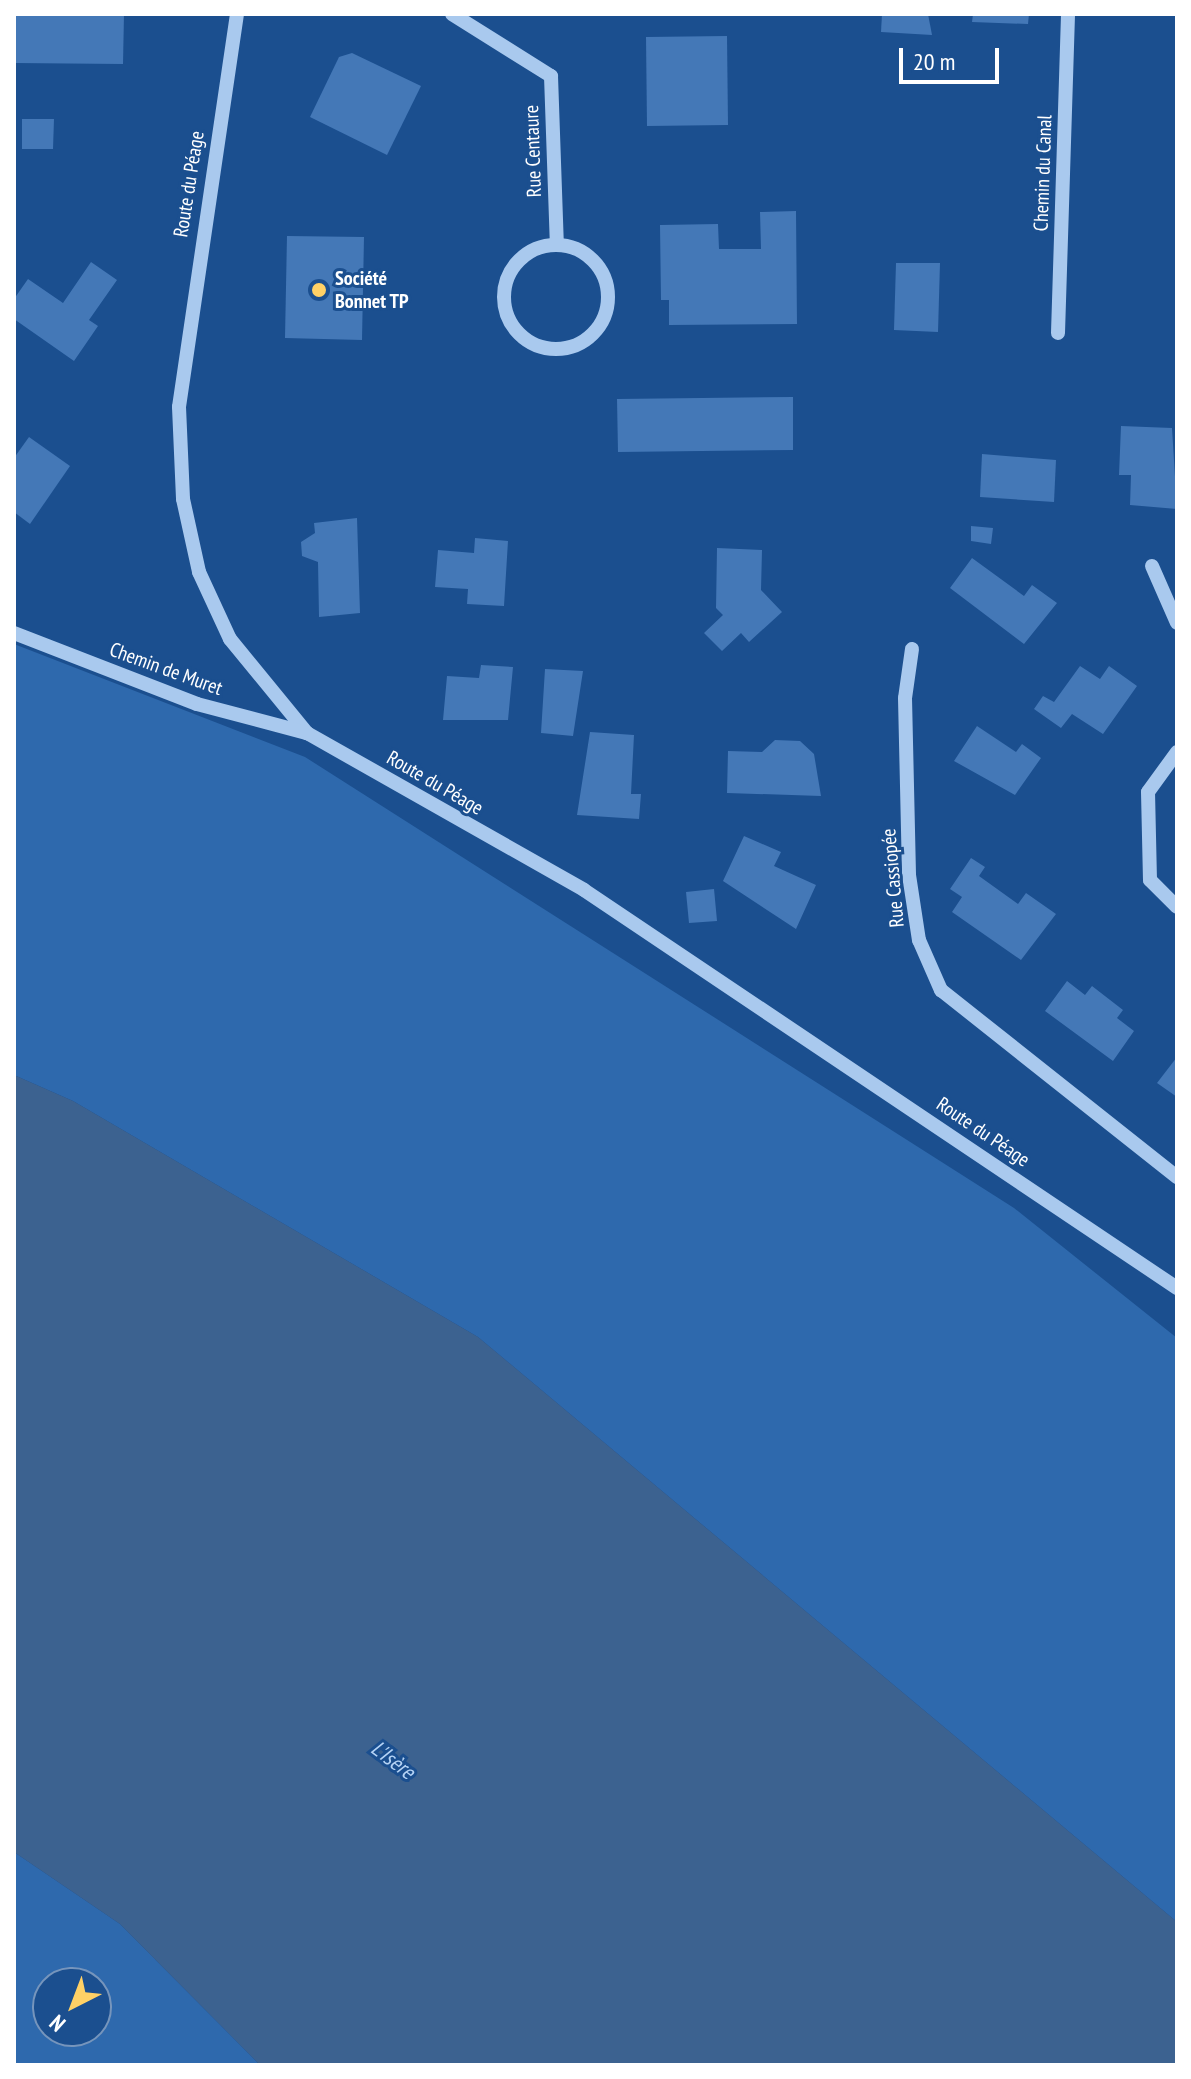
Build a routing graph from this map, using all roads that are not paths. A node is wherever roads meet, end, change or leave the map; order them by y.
1 (237, 14) edge
2 (452, 14) edge
3 (1068, 14) edge
4 (557, 245) junction
5 (1058, 333) dead end
6 (1152, 566) dead end
7 (1177, 623) edge
8 (14, 633) edge
9 (912, 649) dead end
10 (307, 733) junction
11 (1177, 752) edge
12 (1177, 907) edge
13 (1177, 1177) edge
14 (1177, 1288) edge

1 - 10 street, Route du Péage
2 - 4 street, Rue Centaure
3 - 5 street, Chemin du Canal
4 - 4 street
6 - 7 street
8 - 10 street, Chemin de Muret
9 - 13 street, Rue Cassiopée
10 - 14 street, Route du Péage
11 - 12 street

